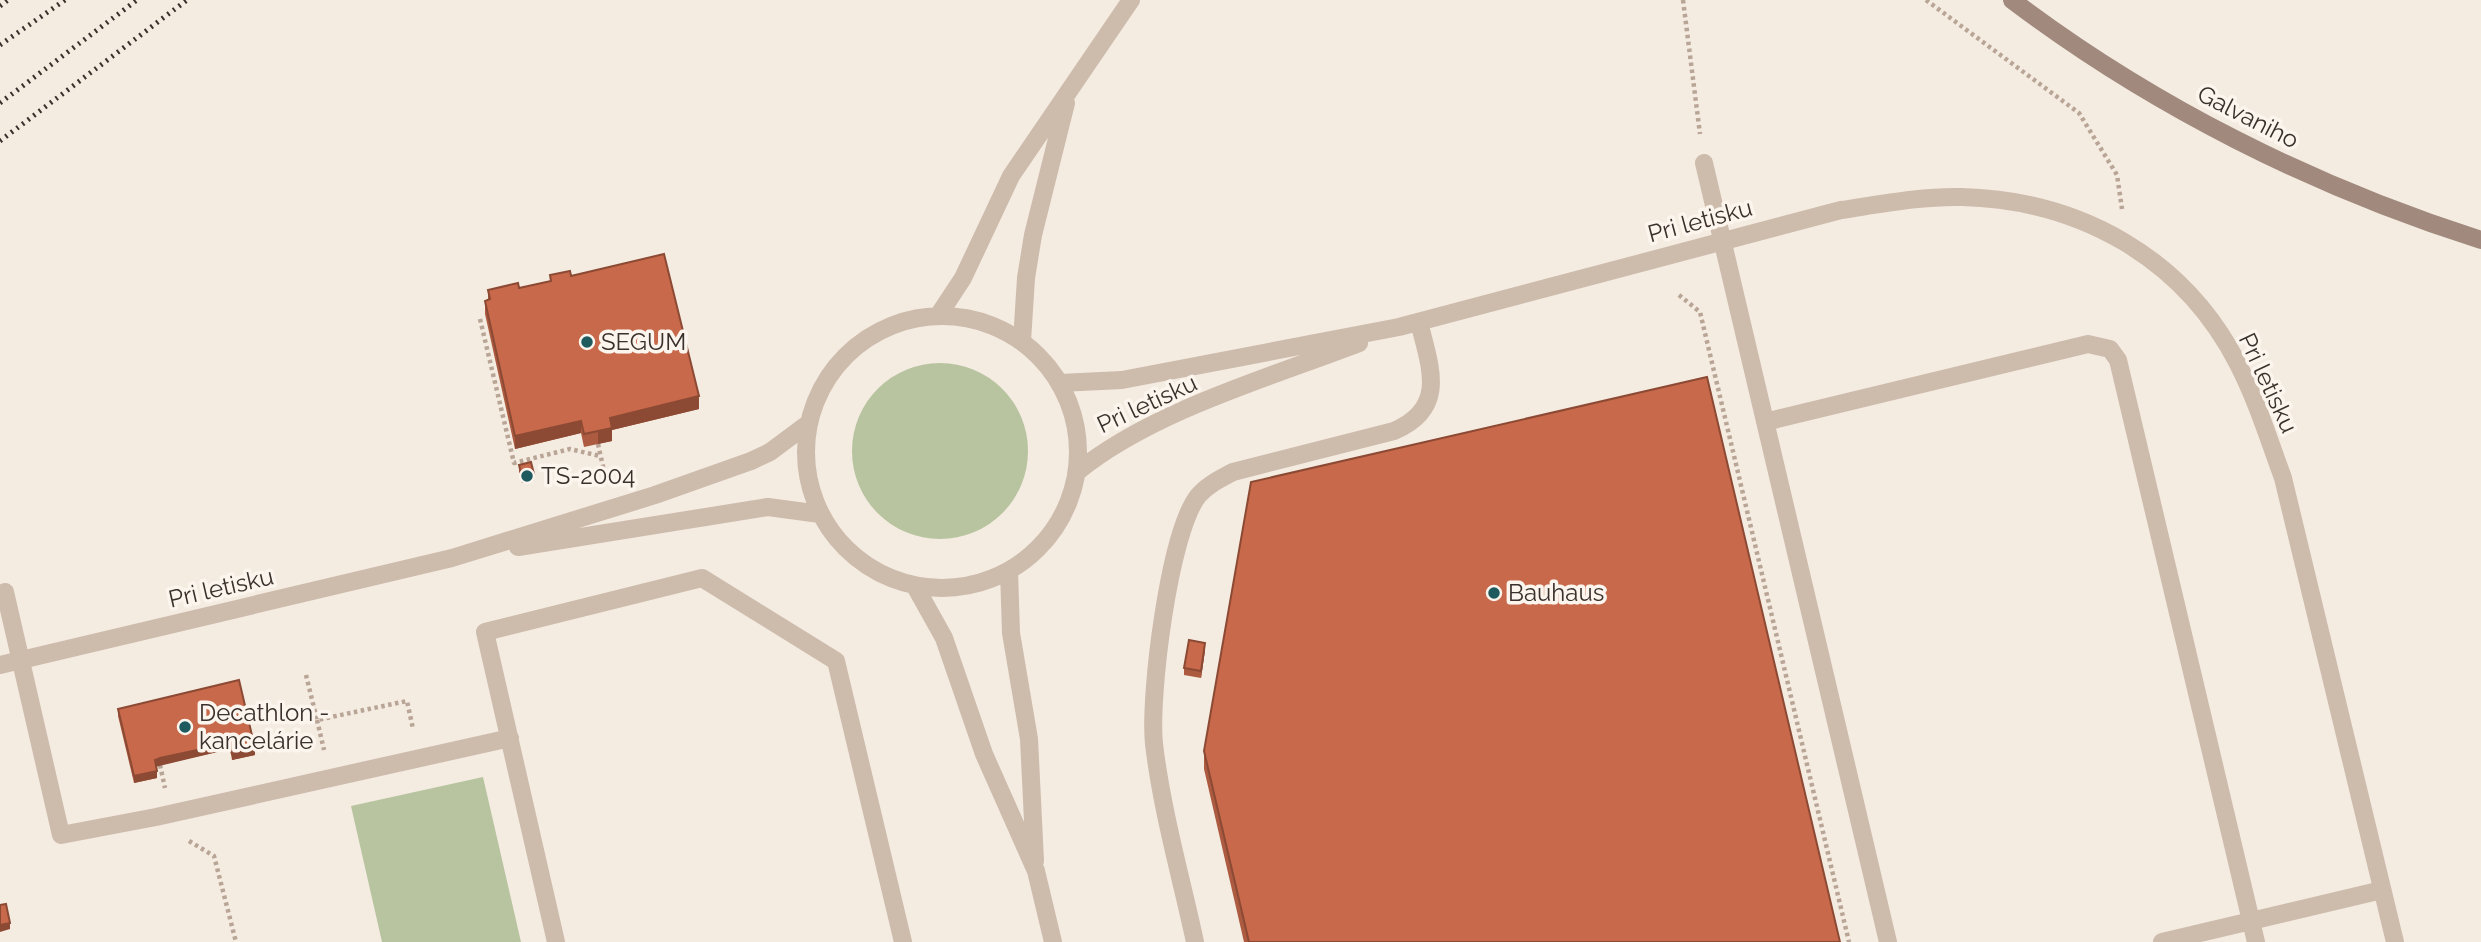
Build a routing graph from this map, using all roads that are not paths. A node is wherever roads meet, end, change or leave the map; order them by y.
1 (1131, 0) edge
2 (2012, 0) edge
3 (1070, 90) junction
4 (1704, 163) road end
5 (2481, 240) edge
6 (1722, 241) junction
7 (939, 316) junction
8 (1419, 322) junction
9 (1399, 327) junction
10 (1022, 341) junction
11 (1060, 383) junction
12 (1765, 422) junction
13 (809, 424) junction
14 (1077, 472) junction
15 (820, 514) junction
16 (452, 558) junction
17 (1009, 571) junction
18 (915, 586) junction
19 (5, 592) dead end
20 (21, 660) junction
21 (0, 665) edge
22 (510, 738) junction
23 (1036, 871) junction
24 (2382, 890) junction
25 (2251, 922) junction
26 (556, 942) edge
27 (903, 942) edge
28 (1053, 942) edge
29 (1195, 942) edge
30 (1888, 942) edge
31 (2162, 942) edge
32 (2256, 942) edge
33 (2395, 942) edge

1 - 3 street
2 - 5 main road, Galvaniho
3 - 7 street
3 - 10 street
4 - 6 street
6 - 8 street, Pri letisku
6 - 12 street
6 - 24 street, Pri letisku
7 - 10 street
7 - 13 street
8 - 9 street, Pri letisku
8 - 29 street
9 - 11 street, Pri letisku
9 - 14 street, Pri letisku
10 - 11 street
11 - 14 street
12 - 25 street
12 - 30 street
13 - 15 street
13 - 16 street, Pri letisku
14 - 17 street
15 - 16 street, Pri letisku
15 - 18 street
16 - 20 street, Pri letisku
17 - 18 street
17 - 23 street
18 - 23 street
19 - 20 street
20 - 21 street, Pri letisku
20 - 22 street
22 - 26 street
22 - 27 street
23 - 28 street
24 - 25 street
24 - 33 street, Pri letisku
25 - 31 street
25 - 32 street

